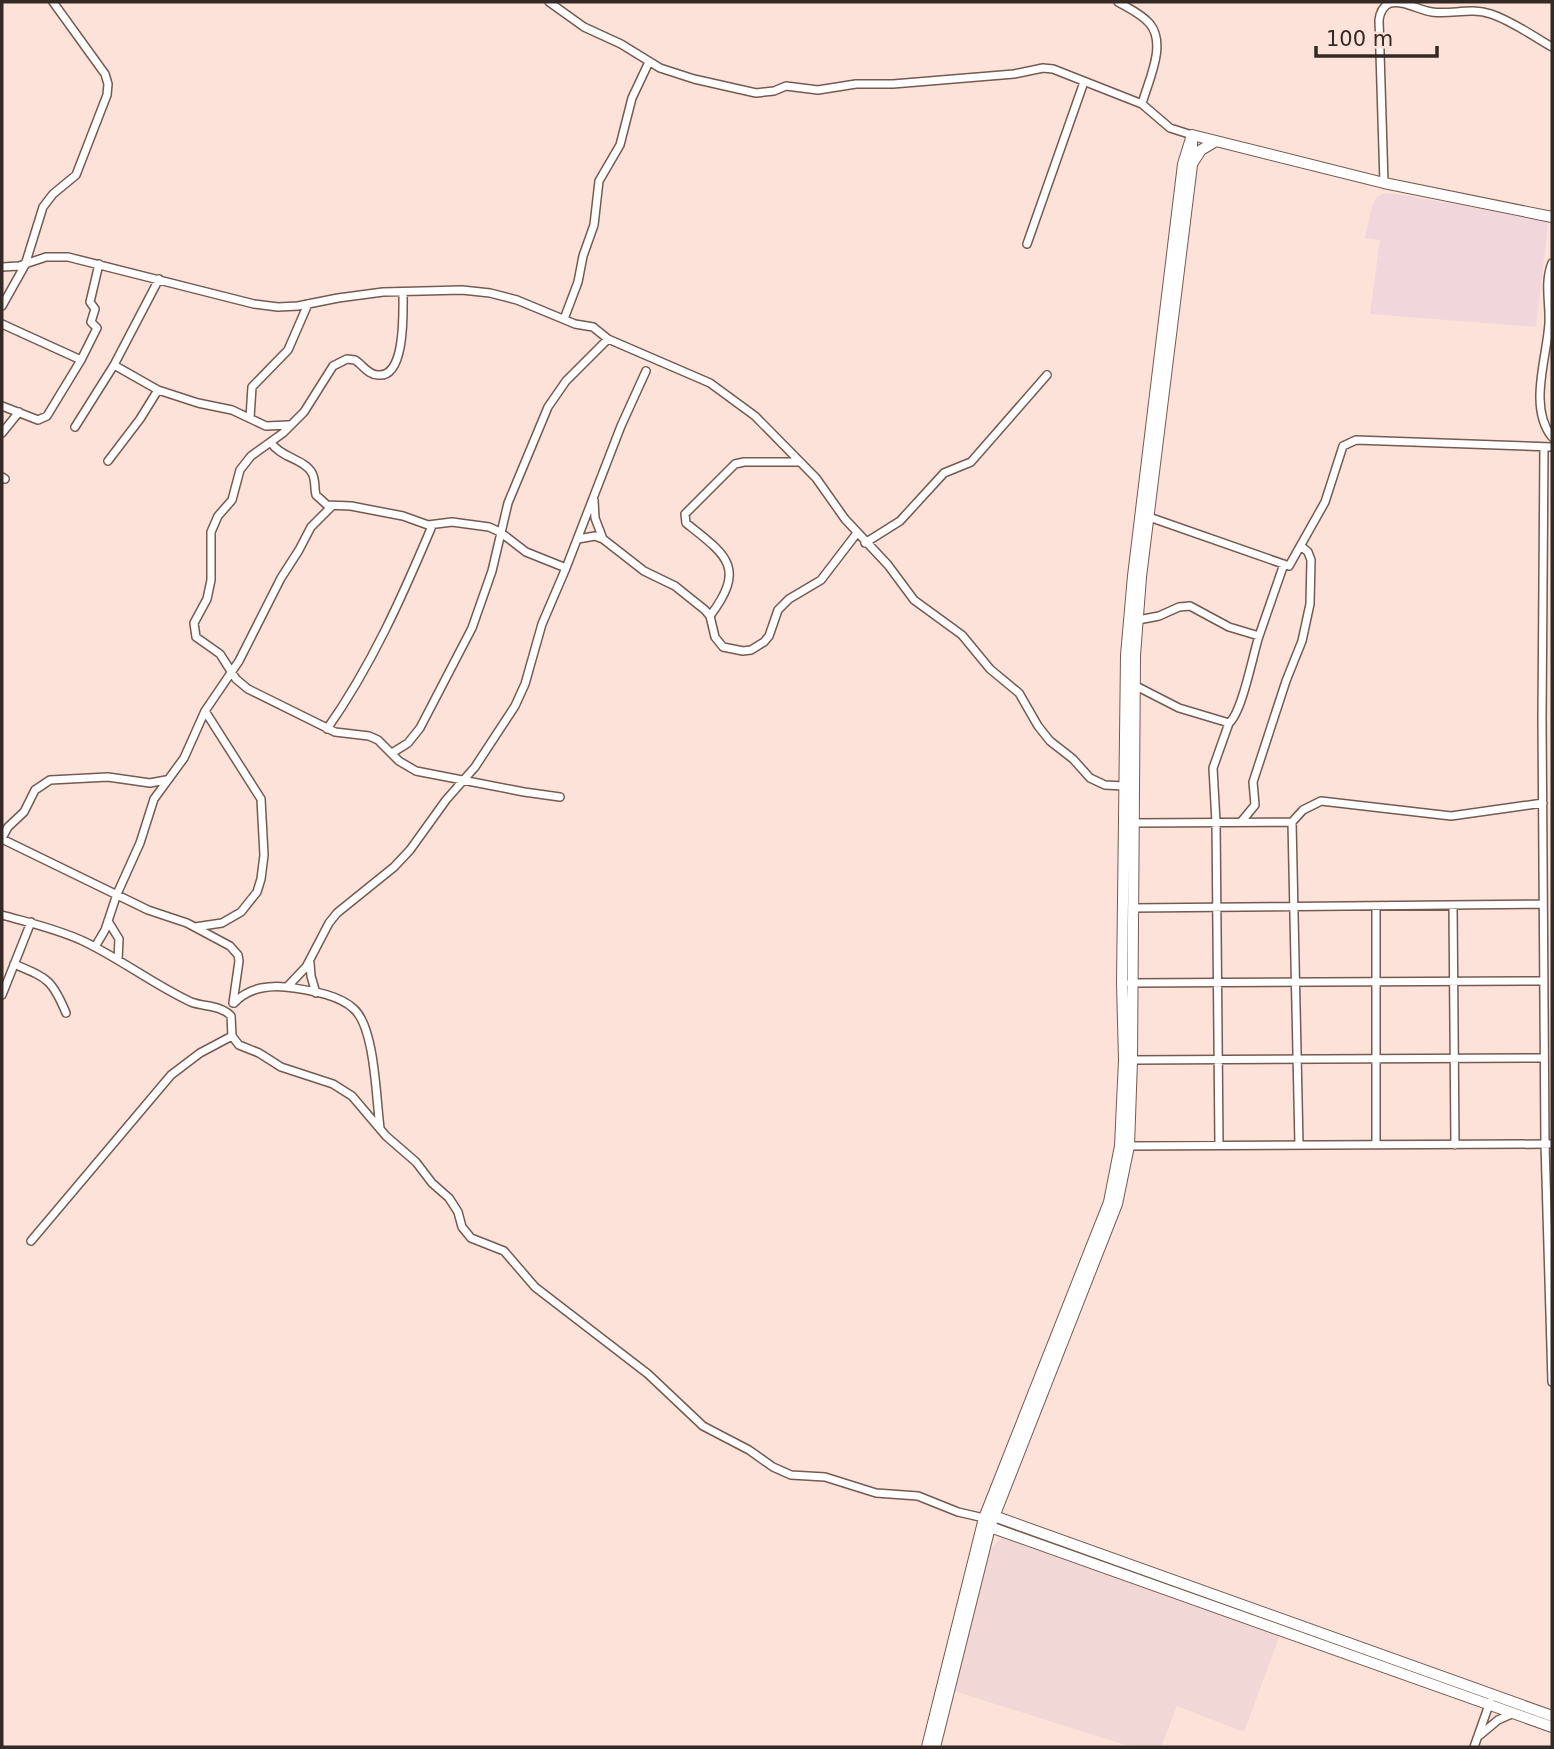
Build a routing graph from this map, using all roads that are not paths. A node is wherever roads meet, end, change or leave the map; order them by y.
1 (53, 2) edge
2 (549, 2) edge
3 (1118, 2) edge
4 (1552, 47) edge
5 (649, 62) junction
6 (1084, 82) junction
7 (1142, 104) junction
8 (1192, 135) junction
9 (1216, 141) junction
10 (1192, 165) junction
11 (1384, 183) junction
12 (1552, 217) edge
13 (1027, 244) dead end
14 (1552, 263) edge
15 (99, 264) junction
16 (25, 265) junction
17 (2, 267) edge
18 (159, 279) junction
19 (402, 292) junction
20 (308, 304) junction
21 (1550, 305) edge
22 (2, 306) edge
23 (564, 319) junction
24 (2, 324) edge
25 (607, 339) junction
26 (81, 360) junction
27 (114, 365) junction
28 (646, 371) dead end
29 (1047, 375) dead end
30 (158, 390) junction
31 (2, 406) edge
32 (19, 412) junction
33 (250, 418) junction
34 (292, 424) junction
35 (75, 427) dead end
36 (2, 433) edge
37 (1552, 437) edge
38 (271, 443) junction
39 (1548, 447) edge
40 (108, 461) dead end
41 (800, 461) junction
42 (594, 495) junction
43 (332, 506) junction
44 (1149, 517) junction
45 (432, 526) junction
46 (500, 532) junction
47 (857, 533) junction
48 (578, 539) junction
49 (603, 539) junction
50 (1543, 540) junction
51 (1552, 540) edge
52 (865, 543) junction
53 (1301, 546) junction
54 (1284, 564) junction
55 (566, 569) junction
56 (1552, 605) edge
57 (1542, 606) junction
58 (710, 616) junction
59 (1138, 620) junction
60 (1259, 636) junction
61 (232, 671) junction
62 (1134, 685) junction
63 (1552, 695) edge
64 (1542, 696) junction
65 (205, 711) junction
66 (1229, 723) junction
67 (327, 729) junction
68 (392, 753) junction
69 (166, 780) junction
70 (464, 781) junction
71 (1124, 786) junction
72 (1543, 788) junction
73 (1552, 788) edge
74 (560, 797) dead end
75 (1543, 803) junction
76 (1216, 822) junction
77 (1241, 822) junction
78 (1292, 822) junction
79 (1133, 823) junction
80 (2, 838) edge
81 (1543, 850) junction
82 (1552, 850) edge
83 (117, 894) junction
84 (1543, 904) junction
85 (1453, 905) junction
86 (1376, 906) junction
87 (1294, 907) junction
88 (1132, 908) junction
89 (1217, 908) junction
90 (2, 915) edge
91 (31, 922) junction
92 (108, 922) junction
93 (194, 927) junction
94 (95, 947) junction
95 (311, 959) junction
96 (118, 960) junction
97 (14, 964) junction
98 (1548, 968) edge
99 (1454, 981) junction
100 (1544, 981) junction
101 (1296, 982) junction
102 (1376, 982) junction
103 (1127, 983) junction
104 (1217, 983) junction
105 (287, 987) junction
106 (316, 993) junction
107 (2, 995) edge
108 (233, 1003) junction
109 (228, 1012) junction
110 (66, 1013) dead end
111 (1548, 1030) edge
112 (232, 1036) junction
113 (1544, 1058) junction
114 (1298, 1059) junction
115 (1376, 1059) junction
116 (1454, 1059) junction
117 (1132, 1060) junction
118 (1218, 1060) junction
119 (380, 1128) junction
120 (1549, 1144) edge
121 (1219, 1145) junction
122 (1299, 1145) junction
123 (1376, 1145) junction
124 (1455, 1145) junction
125 (1124, 1146) junction
126 (1550, 1224) edge
127 (31, 1241) dead end
128 (1551, 1300) edge
129 (1552, 1382) edge
130 (1003, 1493) junction
131 (989, 1520) junction
132 (1018, 1524) junction
133 (1016, 1536) junction
134 (984, 1549) junction
135 (1491, 1699) junction
136 (1515, 1713) junction
137 (1552, 1716) edge
138 (1552, 1727) edge
139 (1478, 1738) junction
140 (927, 1747) edge
141 (935, 1747) edge
142 (1474, 1747) edge

1 - 16 street
2 - 5 street
3 - 7 street
4 - 11 street
5 - 6 street
5 - 23 street
6 - 7 street
6 - 13 street
7 - 8 street
8 - 9 street
8 - 10 street
8 - 71 street
9 - 10 street
9 - 11 street
10 - 44 street
11 - 12 street
14 - 21 street
15 - 16 street
15 - 18 street
15 - 26 street
16 - 17 street
16 - 22 street
18 - 20 street
18 - 27 street
19 - 20 street
19 - 23 street
19 - 34 street
20 - 33 street
21 - 37 street
23 - 25 street
24 - 26 street
25 - 41 street
25 - 46 street
26 - 32 street
27 - 30 street
27 - 35 street
28 - 42 street
29 - 52 street
30 - 33 street
30 - 40 street
31 - 32 street
32 - 36 street
33 - 34 street
34 - 38 street
38 - 43 street
38 - 61 street
39 - 50 street
39 - 53 street
41 - 47 street
41 - 58 street
42 - 48 street
42 - 49 street
43 - 45 street
43 - 61 street
44 - 54 street
44 - 59 street
45 - 46 street
45 - 67 street
46 - 55 street
46 - 68 street
47 - 52 street
47 - 58 street
48 - 49 street
48 - 55 street
49 - 58 street
50 - 51 street
50 - 57 street
52 - 71 street
53 - 54 street
53 - 77 street
54 - 60 street
55 - 70 street
56 - 57 street
57 - 64 street
59 - 60 street
59 - 62 street
60 - 66 street
61 - 65 street
61 - 67 street
62 - 66 street
62 - 79 street
63 - 64 street
64 - 72 street
65 - 69 street
65 - 93 street
66 - 76 street
67 - 68 street
68 - 70 street
69 - 80 street
69 - 83 street
70 - 74 street
70 - 95 street
71 - 103 street
72 - 73 street
72 - 75 street
75 - 78 street
75 - 81 street
76 - 77 street
76 - 79 street
76 - 89 street
77 - 78 street
78 - 87 street
79 - 88 street
80 - 83 street
81 - 82 street
81 - 84 street
83 - 92 street
83 - 93 street
84 - 85 street
84 - 98 street
85 - 86 street
85 - 99 street
86 - 87 street
86 - 102 street
87 - 89 street
87 - 101 street
88 - 89 street
88 - 103 street
89 - 104 street
90 - 91 street
91 - 94 street
91 - 97 street
92 - 94 street
92 - 96 street
93 - 108 street
94 - 96 street
95 - 105 street
95 - 106 street
96 - 109 street
97 - 107 street
97 - 110 street
98 - 100 street
99 - 100 street
99 - 102 street
99 - 116 street
100 - 111 street
101 - 102 street
101 - 104 street
101 - 114 street
102 - 115 street
103 - 104 street
103 - 117 street
103 - 125 street
104 - 118 street
105 - 106 street
105 - 108 street
106 - 119 street
108 - 109 street
109 - 112 street
111 - 113 street
112 - 119 street
112 - 127 street
113 - 116 street
113 - 120 street
114 - 115 street
114 - 118 street
114 - 122 street
115 - 116 street
115 - 123 street
116 - 124 street
117 - 118 street
117 - 125 street
118 - 121 street
119 - 131 street
120 - 124 street
120 - 126 street
121 - 122 street
121 - 125 street
122 - 123 street
123 - 124 street
125 - 130 street
125 - 131 street
126 - 128 street
128 - 129 street
130 - 131 street
130 - 132 street
131 - 132 street
131 - 133 street
131 - 134 street
131 - 140 street
132 - 135 street
133 - 134 street
133 - 135 street
134 - 141 street
135 - 136 street
135 - 137 street
135 - 139 street
136 - 138 street
136 - 139 street
139 - 142 street

